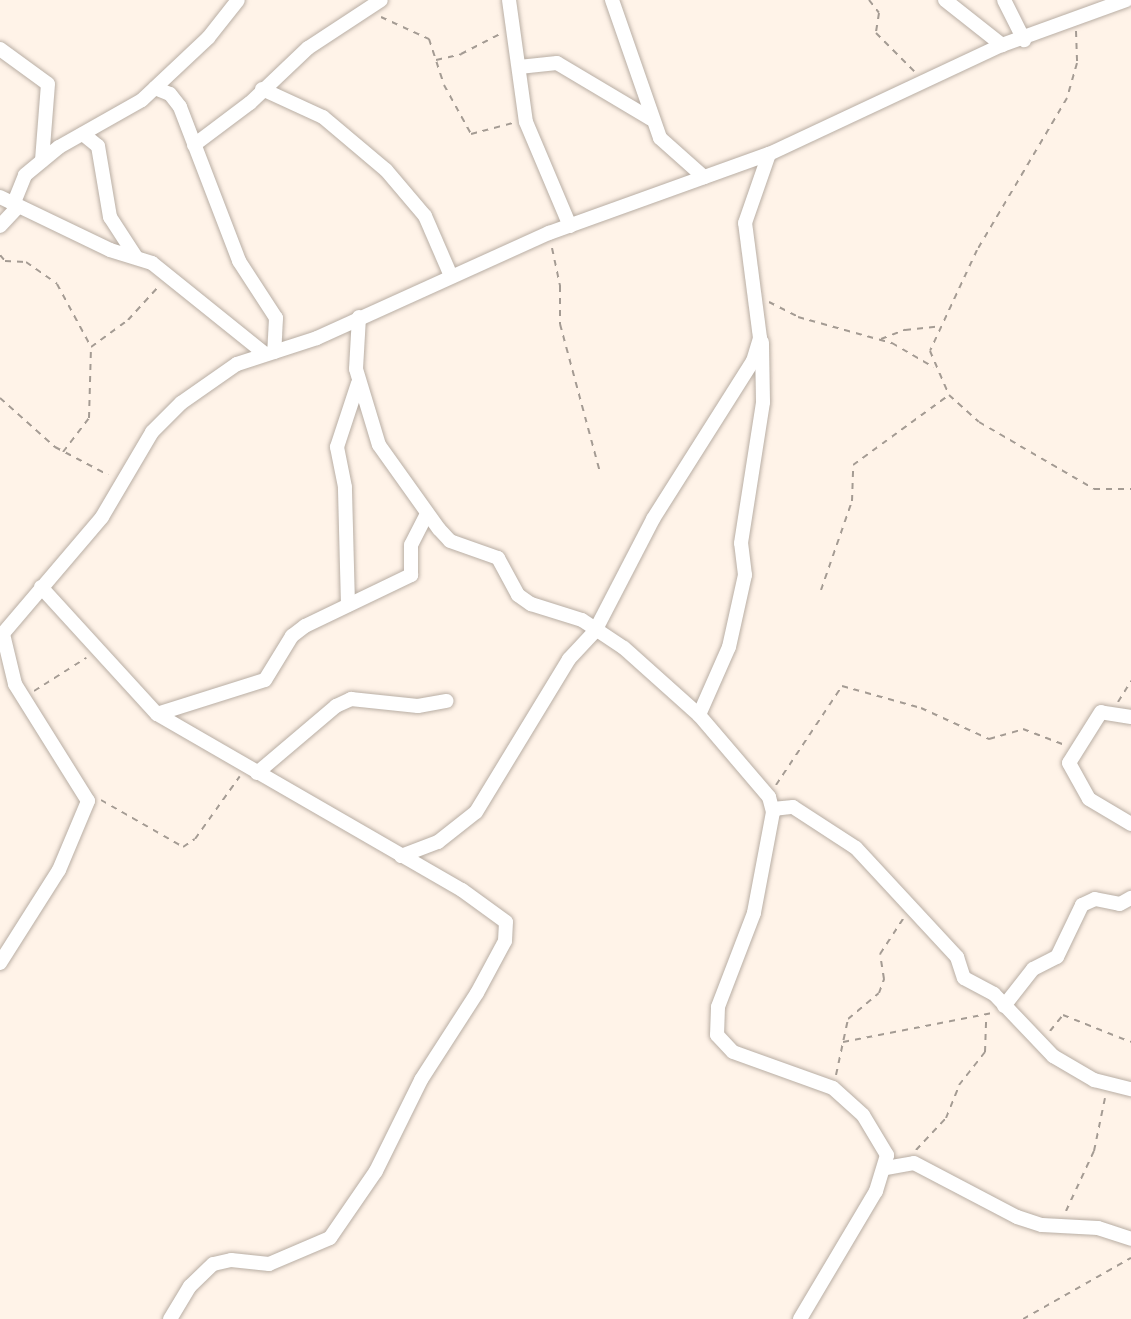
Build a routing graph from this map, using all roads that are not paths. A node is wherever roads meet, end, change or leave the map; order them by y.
1 (238, 0) edge
2 (509, 0) edge
3 (612, 0) edge
4 (945, 0) edge
5 (1004, 0) edge
6 (1126, 0) edge
7 (375, 4) edge
8 (1024, 40) junction
9 (1002, 45) junction
10 (0, 49) edge
11 (519, 67) junction
12 (155, 88) junction
13 (262, 89) junction
14 (651, 119) junction
15 (83, 134) junction
16 (194, 145) junction
17 (769, 154) junction
18 (42, 161) junction
19 (704, 177) junction
20 (10, 203) edge
21 (0, 226) edge
22 (570, 226) junction
23 (136, 257) junction
24 (451, 276) junction
25 (359, 317) junction
26 (760, 338) junction
27 (270, 353) junction
28 (358, 382) junction
29 (427, 514) junction
30 (41, 587) junction
31 (348, 605) junction
32 (595, 631) junction
33 (3, 632) edge
34 (447, 701) dead end
35 (157, 714) junction
36 (699, 715) junction
37 (1131, 717) edge
38 (257, 773) junction
39 (770, 802) junction
40 (1131, 824) edge
41 (401, 856) junction
42 (1131, 898) edge
43 (0, 963) edge
44 (1004, 1005) junction
45 (1131, 1089) edge
46 (886, 1168) junction
47 (1131, 1239) edge
48 (170, 1319) edge
49 (800, 1319) edge

1 - 12 street
2 - 11 street
3 - 14 street
4 - 9 street
5 - 8 street
6 - 8 street
7 - 13 street
8 - 9 street
9 - 17 street
10 - 18 street
11 - 14 street
11 - 22 street
12 - 15 street
12 - 16 street
13 - 16 street
13 - 24 street
14 - 19 street
15 - 18 street
15 - 23 street
16 - 27 street
17 - 19 street
17 - 26 street
18 - 20 street
19 - 22 street
20 - 21 street
20 - 23 street
22 - 24 street
23 - 27 street
24 - 25 street
25 - 27 street
25 - 28 street
26 - 32 street
26 - 36 street
27 - 30 street
28 - 29 street
28 - 31 street
29 - 31 street
29 - 32 street
30 - 33 street
30 - 35 street
31 - 35 street
32 - 36 street
32 - 41 street
33 - 43 street
34 - 38 street
35 - 38 street
36 - 39 street
37 - 40 street
38 - 41 street
39 - 44 street
39 - 46 street
41 - 48 street
42 - 44 street
44 - 45 street
46 - 47 street
46 - 49 street

